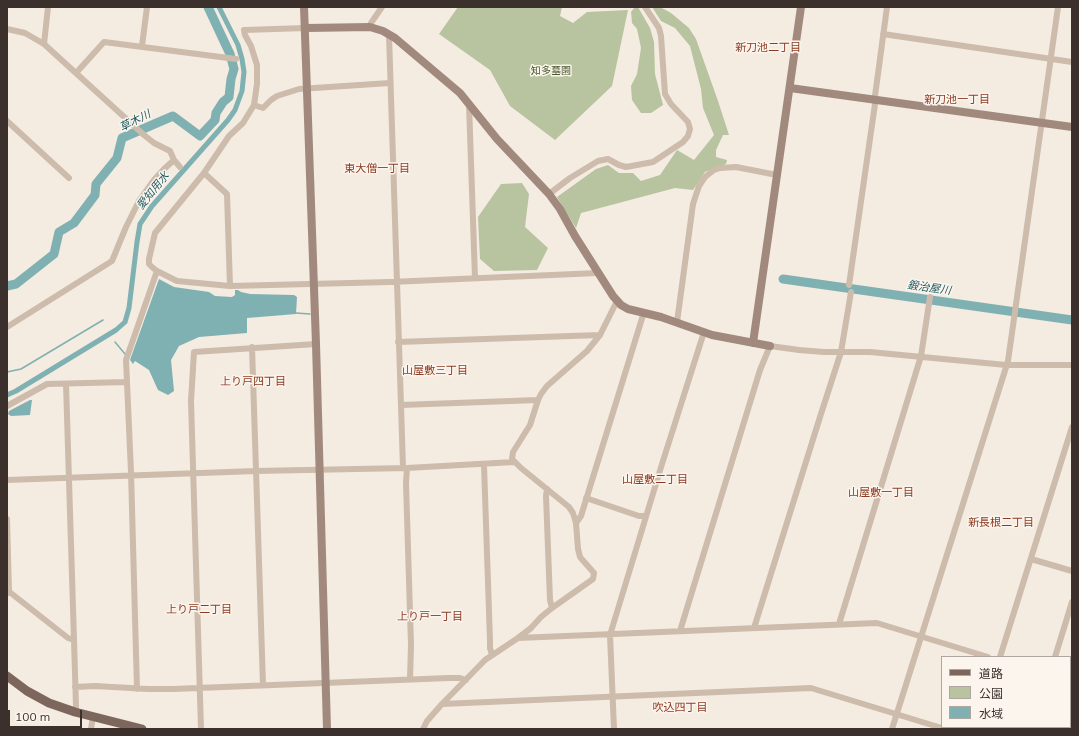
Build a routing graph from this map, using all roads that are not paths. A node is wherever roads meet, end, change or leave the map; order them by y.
1 (48, 7) edge
2 (147, 7) edge
3 (304, 7) edge
4 (382, 7) edge
5 (645, 7) edge
6 (801, 7) edge
7 (887, 7) edge
8 (1058, 7) edge
9 (370, 27) junction
10 (306, 28) junction
11 (7, 29) edge
12 (883, 34) junction
13 (389, 35) junction
14 (44, 44) junction
15 (142, 46) junction
16 (236, 59) dead end
17 (1051, 59) junction
18 (1072, 62) edge
19 (76, 73) junction
20 (390, 83) junction
21 (307, 88) junction
22 (790, 88) junction
23 (875, 100) junction
24 (469, 104) junction
25 (254, 105) junction
26 (7, 121) edge
27 (1041, 123) junction
28 (1072, 128) edge
29 (174, 160) junction
30 (180, 167) dead end
31 (204, 173) junction
32 (777, 175) junction
33 (69, 178) dead end
34 (549, 194) junction
35 (157, 271) junction
36 (598, 273) junction
37 (475, 278) junction
38 (397, 281) junction
39 (313, 284) junction
40 (849, 285) dead end
41 (230, 286) junction
42 (851, 292) dead end
43 (929, 300) dead end
44 (617, 301) junction
45 (644, 312) junction
46 (677, 322) junction
47 (7, 327) edge
48 (704, 332) junction
49 (600, 335) junction
50 (398, 342) junction
51 (753, 343) junction
52 (316, 344) junction
53 (770, 346) junction
54 (252, 347) junction
55 (841, 352) junction
56 (920, 356) junction
57 (1006, 365) junction
58 (1072, 365) edge
59 (127, 382) junction
60 (66, 384) junction
61 (538, 400) junction
62 (401, 405) junction
63 (7, 406) edge
64 (1072, 427) edge
65 (1070, 437) edge
66 (514, 462) junction
67 (484, 465) junction
68 (405, 467) junction
69 (319, 470) junction
70 (256, 471) junction
71 (193, 473) junction
72 (131, 475) junction
73 (69, 477) junction
74 (7, 480) edge
75 (547, 489) junction
76 (586, 498) junction
77 (646, 516) junction
78 (7, 519) edge
79 (576, 523) junction
80 (1031, 559) junction
81 (1072, 571) edge
82 (8, 592) edge
83 (1072, 602) edge
84 (552, 608) junction
85 (839, 624) junction
86 (754, 628) junction
87 (680, 631) junction
88 (610, 635) junction
89 (921, 637) junction
90 (518, 638) junction
91 (74, 640) junction
92 (492, 655) junction
93 (985, 656) edge
94 (1000, 656) edge
95 (1054, 656) edge
96 (7, 676) edge
97 (410, 679) junction
98 (466, 680) junction
99 (326, 683) junction
100 (263, 685) junction
101 (75, 687) junction
102 (200, 688) junction
103 (137, 689) junction
104 (612, 697) junction
105 (442, 704) junction
106 (75, 712) junction
107 (897, 714) junction
108 (93, 716) junction
109 (941, 728) edge
110 (91, 729) edge
111 (142, 729) edge
112 (201, 729) edge
113 (327, 729) edge
114 (423, 729) edge
115 (614, 729) edge
116 (892, 729) edge

1 - 14 street
2 - 15 street
3 - 10 street
4 - 9 street
5 - 34 street
6 - 22 street
7 - 12 street
8 - 17 street
9 - 10 street
9 - 13 street
10 - 21 street
10 - 25 street
11 - 14 street
12 - 17 street
12 - 23 street
13 - 20 street
13 - 24 street
14 - 19 street
15 - 16 street
15 - 19 street
17 - 18 street
17 - 27 street
19 - 29 street
20 - 21 street
20 - 38 street
21 - 25 street
21 - 39 street
22 - 23 street
22 - 32 street
23 - 27 street
23 - 40 street
24 - 34 street
24 - 37 street
25 - 31 street
26 - 33 street
27 - 28 street
27 - 57 street
29 - 30 street
29 - 47 street
31 - 35 street
31 - 41 street
32 - 46 street
32 - 51 street
34 - 36 street
35 - 41 street
35 - 59 street
36 - 37 street
36 - 44 street
37 - 38 street
38 - 39 street
38 - 50 street
39 - 41 street
39 - 52 street
42 - 55 street
43 - 56 street
44 - 45 street
44 - 49 street
45 - 46 street
45 - 76 street
46 - 48 street
48 - 51 street
48 - 77 street
49 - 50 street
49 - 61 street
50 - 62 street
51 - 53 street
52 - 54 street
52 - 69 street
53 - 55 street
53 - 87 street
54 - 70 street
54 - 71 street
55 - 56 street
55 - 86 street
56 - 57 street
56 - 85 street
57 - 58 street
57 - 89 street
59 - 60 street
59 - 72 street
60 - 63 street
60 - 73 street
61 - 62 street
61 - 66 street
62 - 68 street
64 - 65 street
65 - 80 street
66 - 67 street
66 - 75 street
67 - 68 street
67 - 92 street
68 - 69 street
68 - 97 street
69 - 70 street
69 - 99 street
70 - 71 street
70 - 100 street
71 - 72 street
71 - 102 street
72 - 73 street
72 - 103 street
73 - 74 street
73 - 91 street
75 - 79 street
75 - 84 street
76 - 77 street
76 - 79 street
77 - 88 street
78 - 82 street
79 - 84 street
80 - 81 street
80 - 94 street
82 - 91 street
83 - 95 street
84 - 90 street
85 - 86 street
85 - 89 street
86 - 87 street
87 - 88 street
88 - 90 street
88 - 104 street
89 - 93 street
89 - 107 street
90 - 92 street
91 - 101 street
92 - 98 street
96 - 106 main road
97 - 98 street
97 - 99 street
98 - 105 street
99 - 100 street
99 - 113 street
100 - 102 street
101 - 103 street
101 - 106 street
102 - 103 street
102 - 112 street
104 - 105 street
104 - 107 street
104 - 115 street
105 - 114 street
106 - 108 main road
107 - 109 street
107 - 116 street
108 - 110 street
108 - 111 main road

